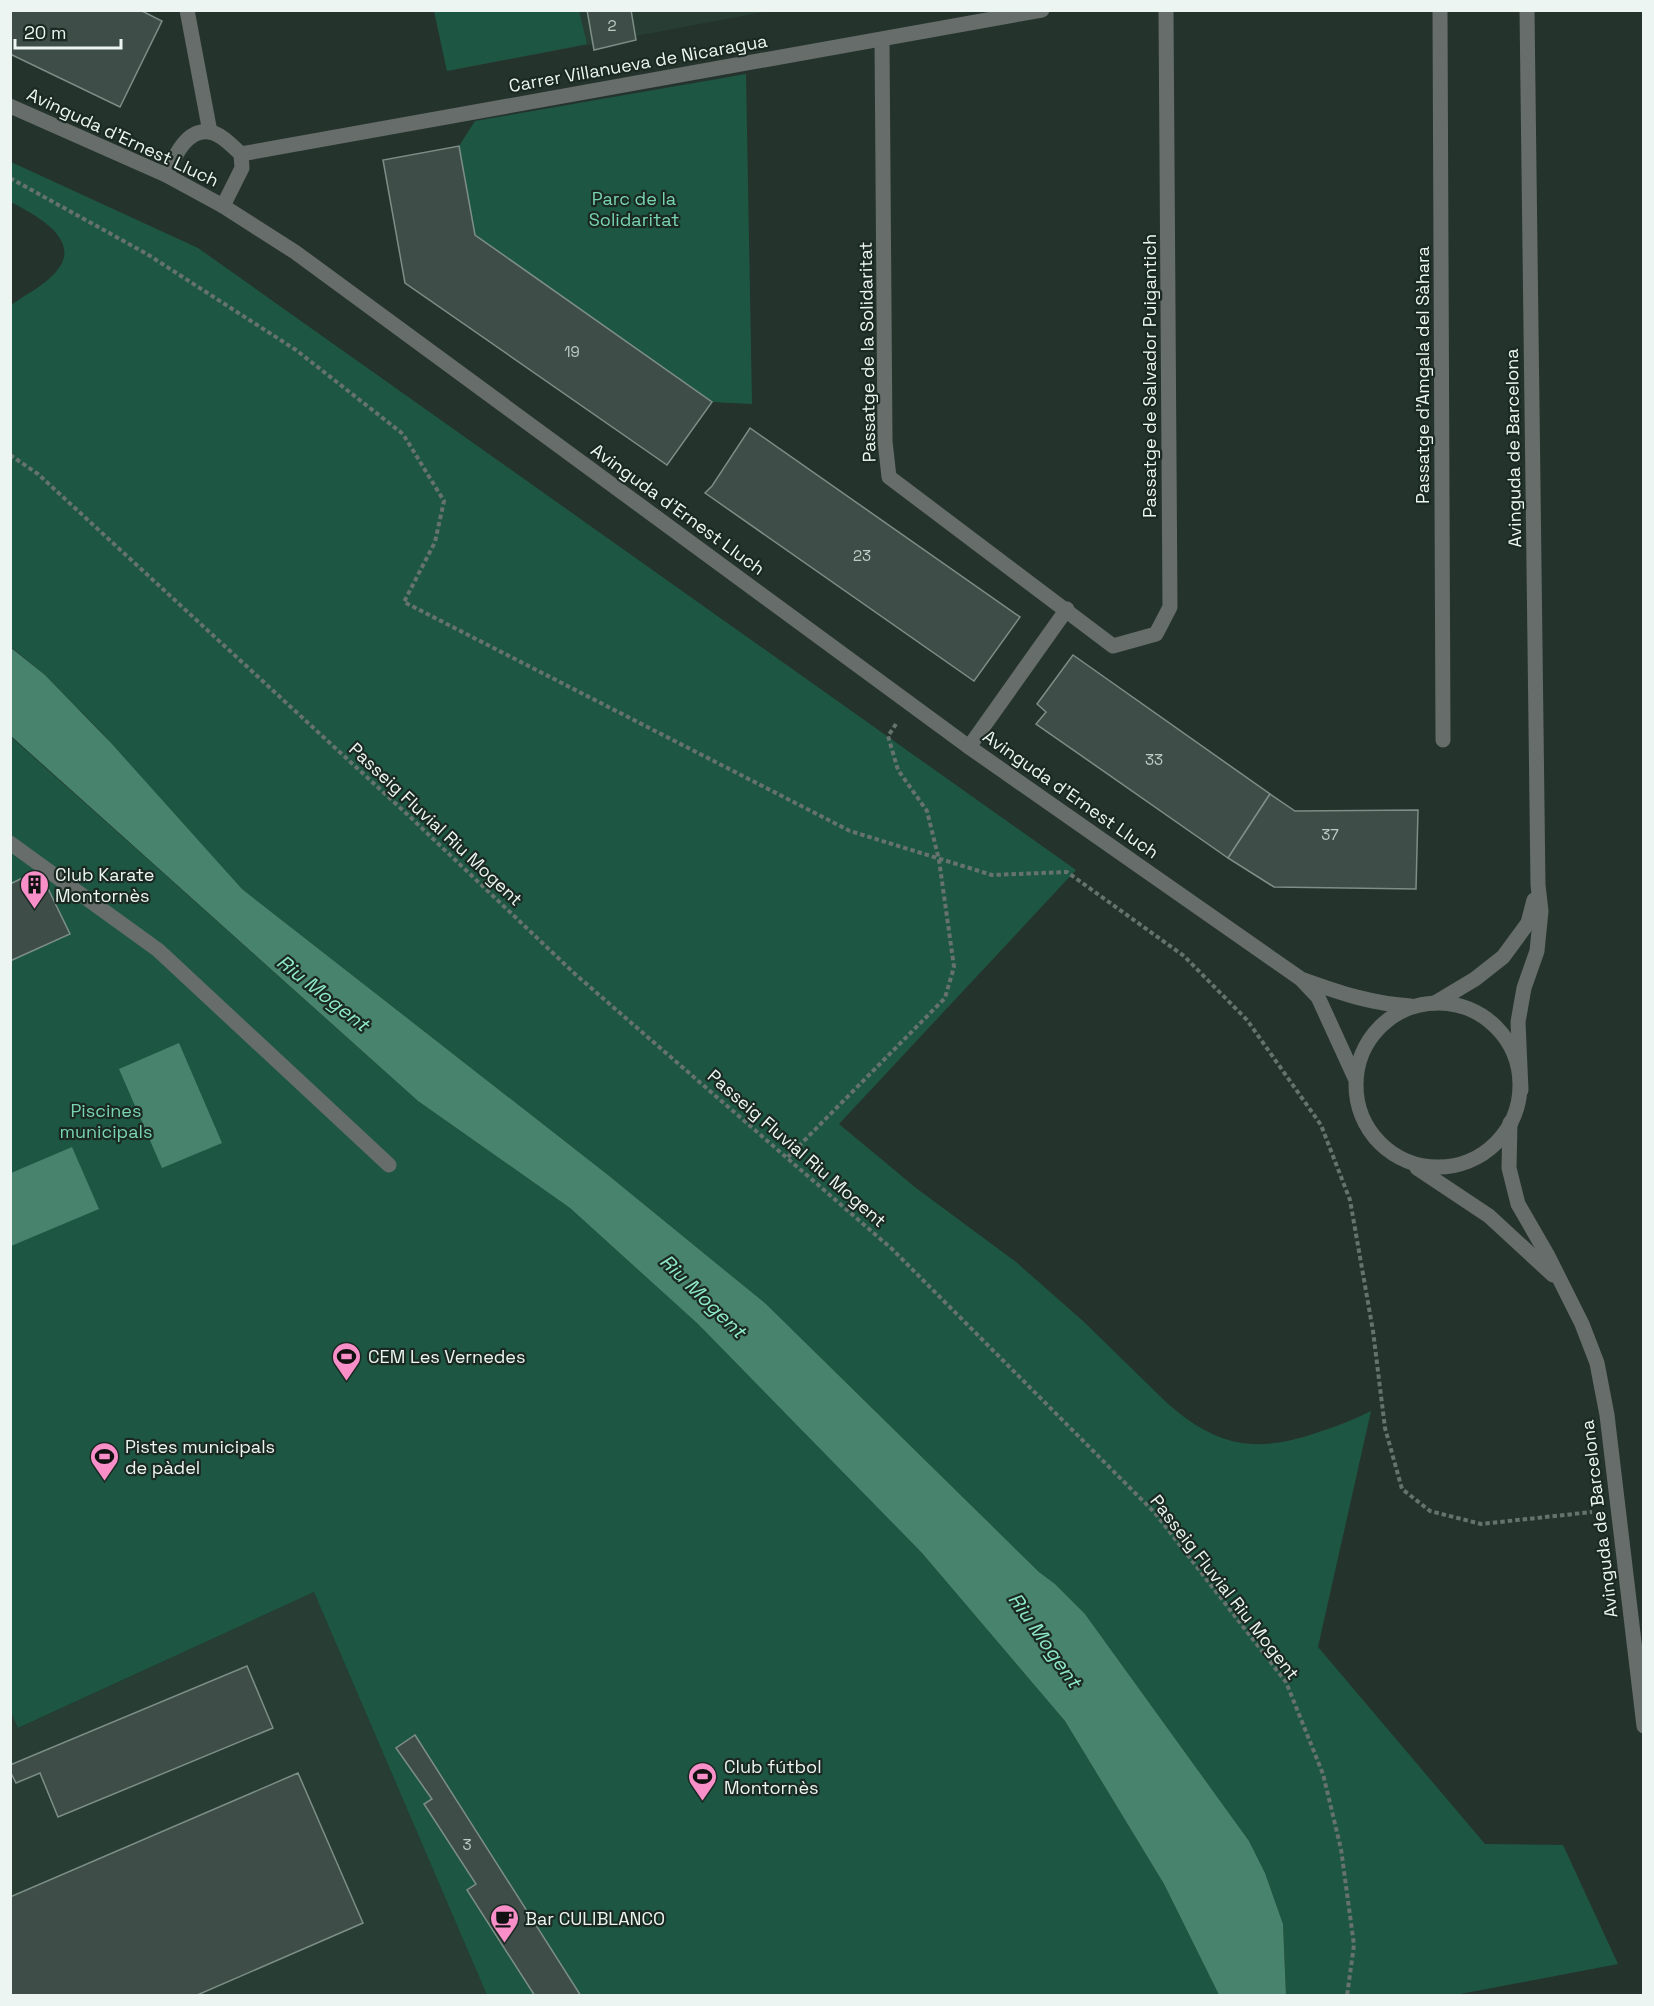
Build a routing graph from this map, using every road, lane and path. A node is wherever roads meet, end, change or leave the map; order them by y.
1 (187, 10) edge
2 (1042, 10) edge
3 (1166, 10) edge
4 (1440, 10) edge
5 (1527, 10) edge
6 (882, 40) junction
7 (10, 106) edge
8 (210, 132) junction
9 (241, 154) junction
10 (166, 175) junction
11 (10, 178) edge
12 (223, 206) junction
13 (10, 455) edge
14 (1067, 609) junction
15 (910, 704) junction
16 (1443, 740) dead end
17 (969, 747) junction
18 (10, 843) edge
19 (939, 860) junction
20 (1538, 885) junction
21 (1301, 979) junction
22 (1435, 1002) junction
23 (1414, 1006) junction
24 (1355, 1078) junction
25 (1521, 1090) junction
26 (1510, 1123) junction
27 (788, 1158) junction
28 (1412, 1164) junction
29 (389, 1165) dead end
30 (1559, 1281) junction
31 (1617, 1509) junction
32 (1644, 1726) edge
33 (1347, 1995) edge

1 - 8 street
2 - 6 street, Carrer Villanueva de Nicaragua
3 - 14 street, Passatge de Salvador Puigantich
4 - 16 street, Passatge d'Amgala del Sàhara
5 - 20 street, Avinguda de Barcelona
6 - 9 street, Carrer Villanueva de Nicaragua
6 - 14 street, Passatge de la Solidaritat
7 - 10 street, Avinguda d'Ernest Lluch
8 - 9 street
8 - 10 street
9 - 12 street
10 - 12 street, Avinguda d'Ernest Lluch
11 - 19 path
12 - 15 street, Avinguda d'Ernest Lluch
13 - 27 path, Passeig Fluvial Riu Mogent
14 - 17 street
15 - 17 street, Avinguda d'Ernest Lluch
15 - 19 path
17 - 21 street, Avinguda d'Ernest Lluch
18 - 29 street
19 - 27 path
19 - 31 path
20 - 22 street
20 - 25 street
21 - 23 street
21 - 24 street
22 - 23 street
22 - 25 street
23 - 24 street
24 - 28 street
25 - 26 street
26 - 28 street
26 - 30 street, Avinguda de Barcelona
27 - 33 path, Passeig Fluvial Riu Mogent
28 - 30 street
30 - 31 street, Avinguda de Barcelona
31 - 32 street, Avinguda de Barcelona

